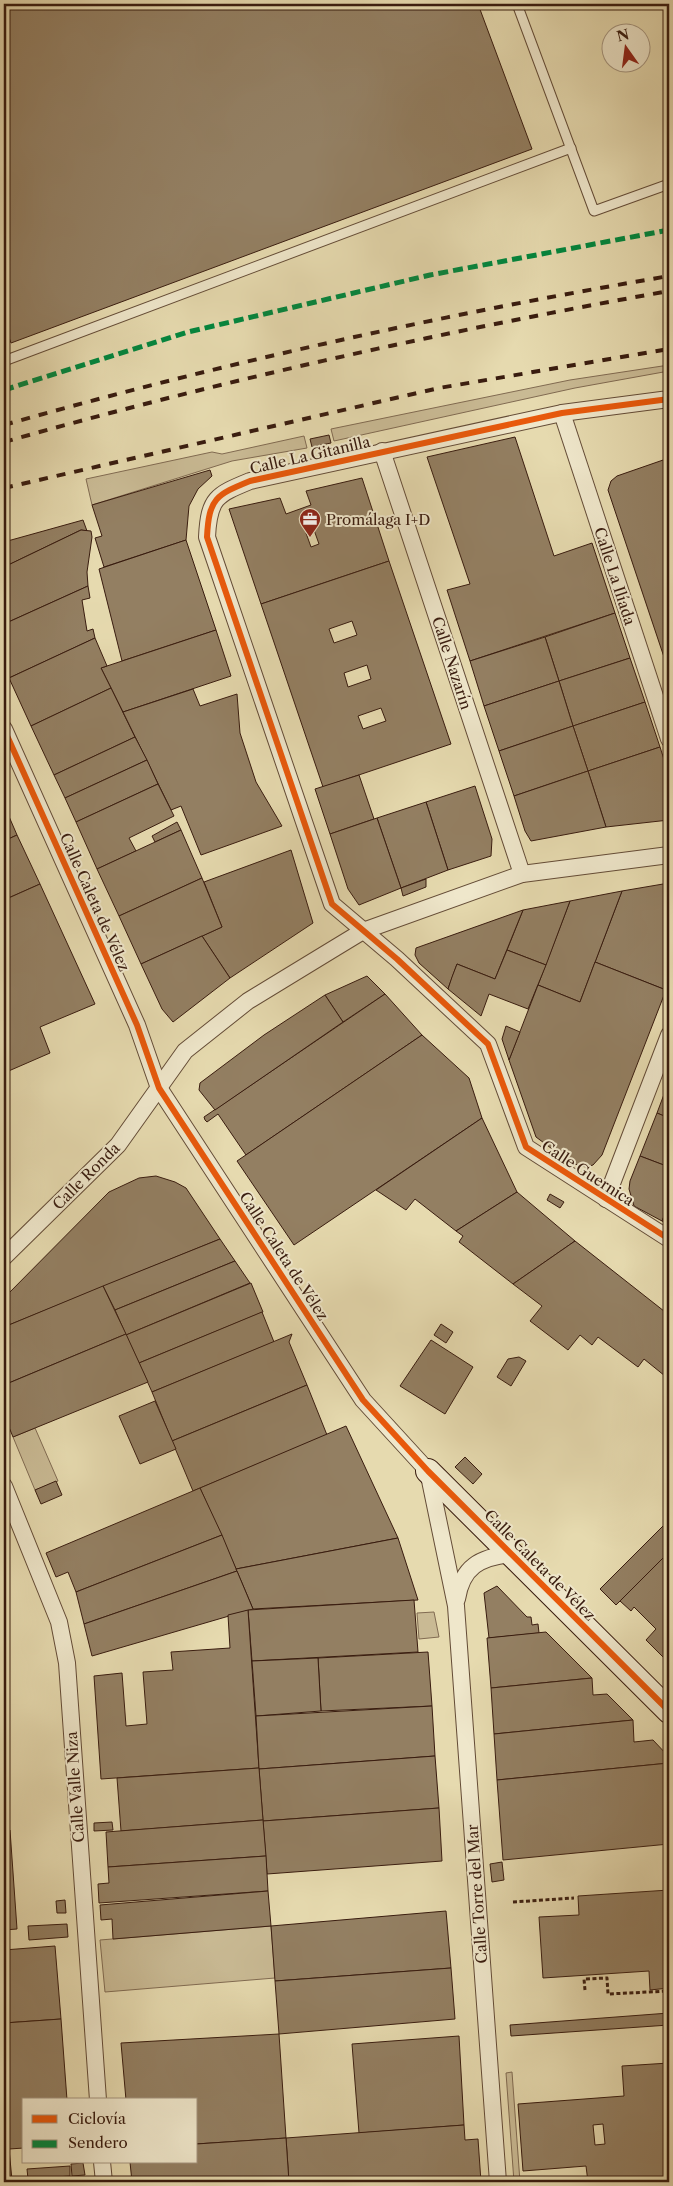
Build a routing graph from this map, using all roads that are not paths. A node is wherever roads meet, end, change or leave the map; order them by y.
1 (517, 4) edge
2 (571, 148) junction
3 (669, 184) edge
4 (4, 362) edge
5 (669, 399) edge
6 (562, 413) junction
7 (382, 451) junction
8 (4, 729) edge
9 (669, 739) edge
10 (669, 855) edge
11 (522, 874) junction
12 (364, 932) junction
13 (669, 1035) edge
14 (159, 1088) junction
15 (606, 1199) junction
16 (669, 1240) edge
17 (4, 1257) edge
18 (428, 1471) junction
19 (4, 1486) edge
20 (511, 1554) junction
21 (456, 1606) junction
22 (669, 1711) edge
23 (98, 2098) edge
24 (102, 2164) edge
25 (104, 2182) edge
26 (498, 2182) edge

1 - 2 lane
2 - 3 lane
2 - 4 lane
5 - 6 street, Calle La Gitanilla
6 - 7 street, Calle La Gitanilla
6 - 9 street, Calle La Ilíada
7 - 11 street, Calle Nazarín
7 - 12 street, Calle La Gitanilla
8 - 14 street, Calle Caleta de Vélez
10 - 11 street, Calle Ronda
11 - 12 street, Calle Ronda
12 - 14 street, Calle Ronda
12 - 15 street, Calle Guernica
13 - 15 street
14 - 17 street, Calle Ronda
14 - 18 street, Calle Caleta de Vélez
15 - 16 street, Calle Guernica
18 - 20 street, Calle Caleta de Vélez
18 - 21 street, Calle Torre del Mar
19 - 23 street, Calle Valle Niza
20 - 21 street, Calle Torre del Mar
20 - 22 street, Calle Caleta de Vélez
21 - 26 street, Calle Torre del Mar
24 - 25 street

